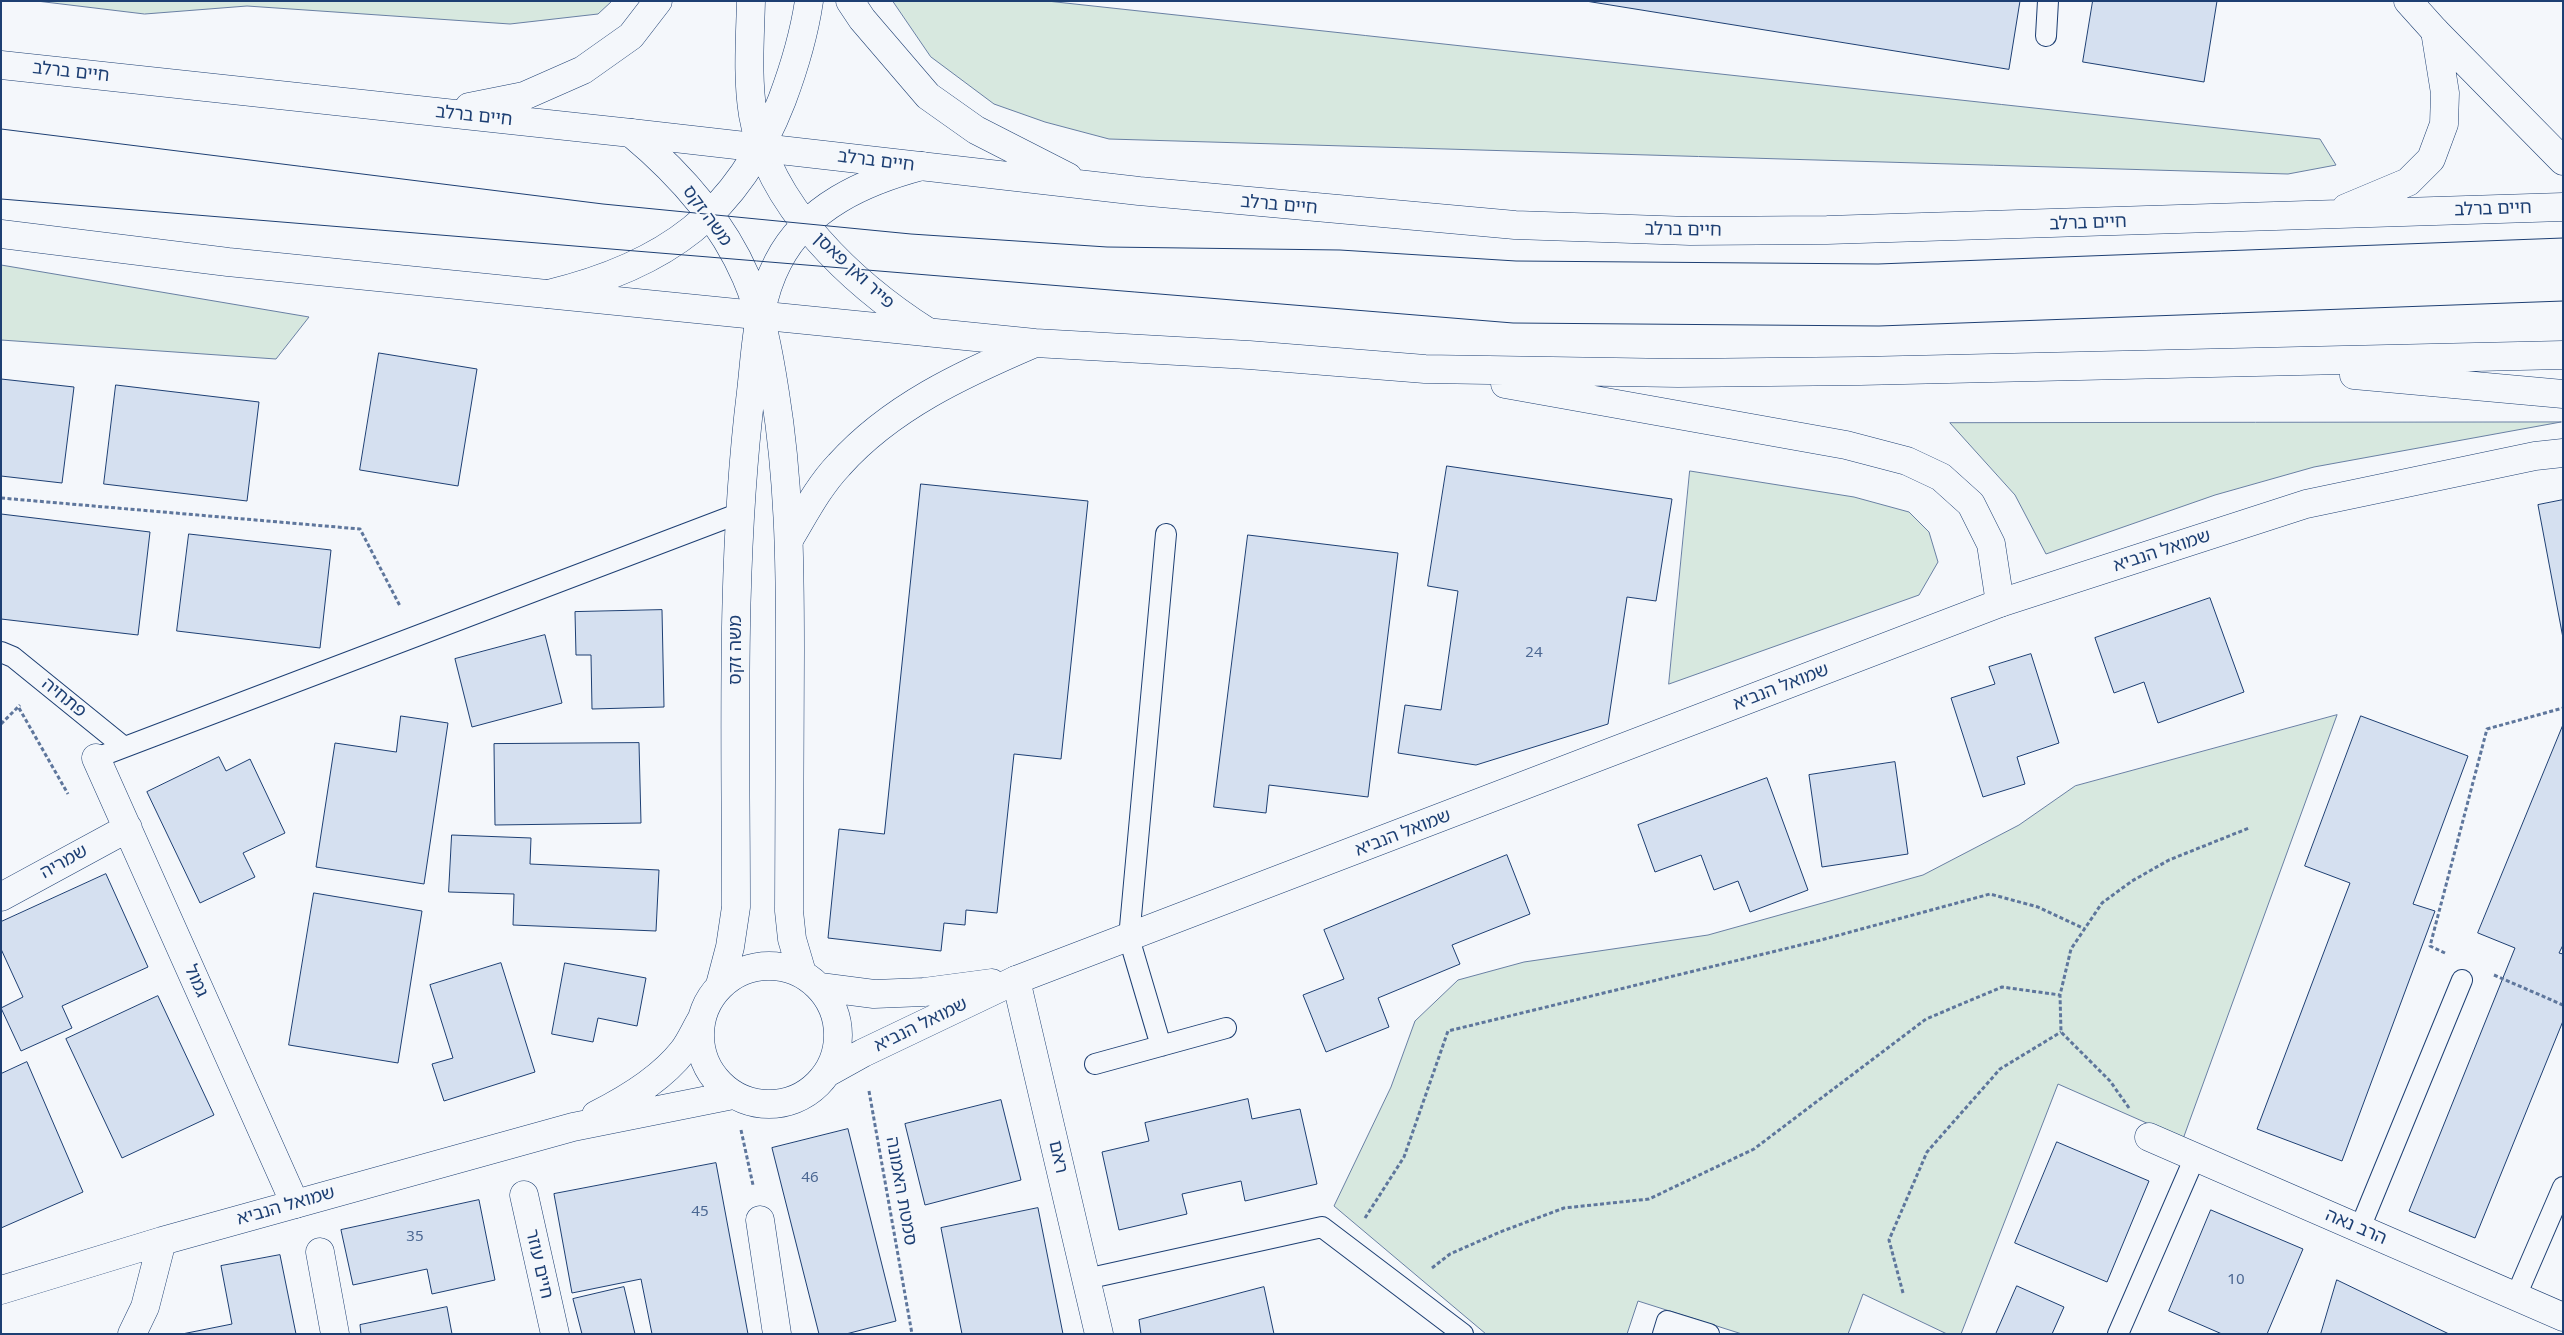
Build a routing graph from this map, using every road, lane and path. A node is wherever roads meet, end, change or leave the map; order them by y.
1 (658, 1) edge
2 (751, 1) edge
3 (809, 1) edge
4 (850, 1) edge
5 (2048, 1) edge
6 (2408, 1) edge
7 (2436, 31) junction
8 (2046, 36) dead end
9 (1, 65) edge
10 (443, 112) junction
11 (631, 133) junction
12 (761, 148) junction
13 (2563, 160) edge
14 (922, 166) junction
15 (1085, 185) junction
16 (2563, 207) edge
17 (711, 214) junction
18 (2330, 215) junction
19 (806, 224) junction
20 (1, 234) edge
21 (546, 294) junction
22 (760, 315) junction
23 (928, 332) junction
24 (1036, 343) junction
25 (2563, 355) edge
26 (2221, 363) junction
27 (1425, 369) junction
28 (2563, 394) edge
29 (2563, 453) edge
30 (1, 498) edge
31 (740, 513) junction
32 (1166, 534) dead end
33 (790, 538) junction
34 (2000, 603) junction
35 (415, 635) junction
36 (1, 652) edge
37 (14, 699) dead end
38 (2563, 708) edge
39 (124, 746) junction
40 (96, 758) joint
41 (128, 828) junction
42 (2249, 828) dead end
43 (97, 844) junction
44 (1, 897) edge
45 (2085, 929) junction
46 (1129, 938) junction
47 (2430, 946) dead end
48 (811, 980) junction
49 (1016, 980) junction
50 (2462, 980) dead end
51 (720, 985) junction
52 (2060, 995) junction
53 (701, 1020) junction
54 (1226, 1028) dead end
55 (2061, 1032) junction
56 (1161, 1046) junction
57 (862, 1053) junction
58 (1095, 1064) dead end
59 (827, 1073) junction
60 (733, 1095) junction
61 (573, 1127) junction
62 (2149, 1137) joint
63 (2194, 1157) junction
64 (2563, 1187) edge
65 (524, 1194) dead end
66 (295, 1204) junction
67 (760, 1220) joint
68 (2360, 1228) junction
69 (162, 1241) junction
70 (1346, 1246) junction
71 (320, 1252) dead end
72 (1086, 1278) junction
73 (1404, 1289) junction
74 (1, 1290) edge
75 (1903, 1294) dead end
76 (2516, 1296) junction
77 (2563, 1317) edge
78 (132, 1334) edge
79 (335, 1334) edge
80 (555, 1334) edge
81 (777, 1334) edge
82 (912, 1334) edge
83 (1099, 1334) edge
84 (1463, 1334) edge
85 (1663, 1334) edge
86 (1709, 1334) edge
87 (2118, 1334) edge

1 - 10 main road
2 - 12 main road, פייר ואן פאסן
3 - 12 main road
4 - 15 main road
5 - 8 lane
6 - 7 main road
7 - 13 main road
7 - 18 main road
9 - 10 main road, חיים ברלב
10 - 11 main road, חיים ברלב
11 - 12 main road, חיים ברלב
11 - 17 main road, משה זקס
12 - 14 main road, חיים ברלב
12 - 17 main road
12 - 19 main road, פייר ואן פאסן
14 - 15 main road, חיים ברלב
14 - 19 main road, משה זקס
15 - 18 main road, חיים ברלב
16 - 18 main road, חיים ברלב
17 - 21 main road
17 - 22 main road, משה זקס
19 - 22 main road, משה זקס
19 - 23 main road, פייר ואן פאסן
20 - 21 main road
21 - 22 main road
22 - 23 main road
22 - 31 main road, משה זקס
22 - 33 main road, משה זקס
23 - 24 main road
24 - 27 main road
24 - 33 main road
25 - 26 main road
26 - 27 main road
26 - 28 main road
27 - 34 main road
29 - 34 main road, שמואל הנביא
30 - 35 path
31 - 35 lane
31 - 51 main road, משה זקס
32 - 46 lane
33 - 48 main road, משה זקס
34 - 46 main road, שמואל הנביא
35 - 39 lane
36 - 39 lane, פתחיה
37 - 43 path
38 - 47 path
39 - 40 lane
40 - 41 main road, גמול
41 - 43 main road, שמריה
41 - 66 main road, גמול
42 - 45 path
43 - 44 main road, שמריה
45 - 52 path
45 - 70 path
46 - 49 main road, שמואל הנביא
46 - 56 lane
48 - 49 main road, שמואל הנביא
48 - 51 main road
48 - 59 main road
49 - 57 main road, שמואל הנביא
49 - 72 main road, ראם
50 - 68 lane
51 - 53 main road
52 - 55 path
52 - 73 path
53 - 60 main road
53 - 61 main road, שמואל הנביא
54 - 56 lane
55 - 62 path
55 - 75 path
56 - 58 lane
57 - 59 main road, שמואל הנביא
57 - 82 path, סמטת האמונה
59 - 60 main road
60 - 61 main road, שמואל הנביא
60 - 67 path
61 - 66 main road, שמואל הנביא
62 - 63 main road, הרב נאה
63 - 68 main road, הרב נאה
63 - 87 lane
64 - 76 lane
65 - 80 main road, חיים עוזר
66 - 69 main road, שמואל הנביא
67 - 81 main road
68 - 76 main road, הרב נאה
69 - 74 main road, שמואל הנביא
69 - 78 main road
70 - 72 lane
70 - 73 lane
71 - 79 main road
72 - 83 main road, ראם
73 - 84 lane
76 - 77 main road, הרב נאה
85 - 86 lane

